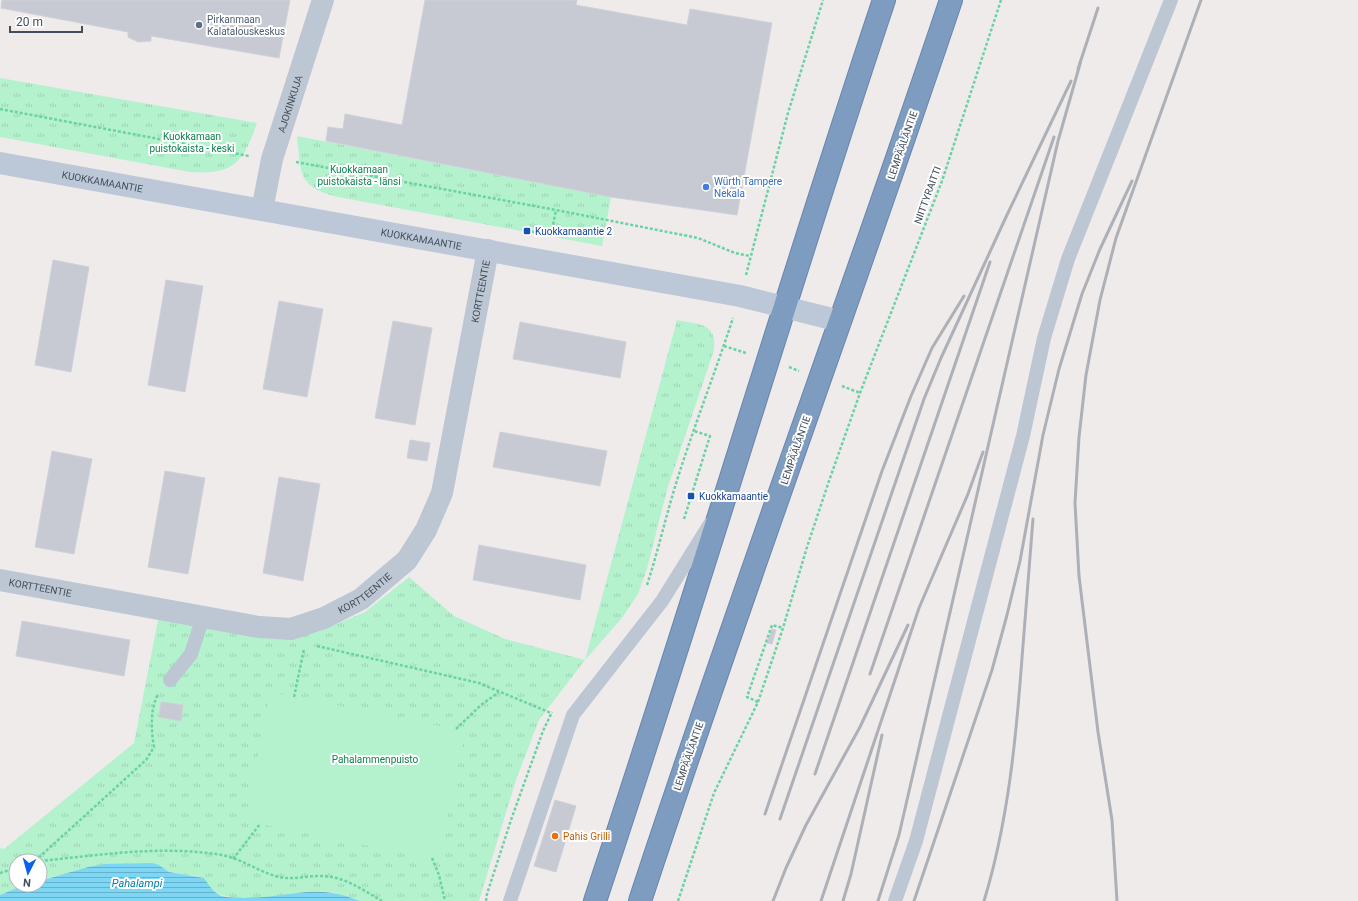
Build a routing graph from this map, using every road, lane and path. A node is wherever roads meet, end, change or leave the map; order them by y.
1 (323, 0) edge
2 (884, 0) edge
3 (951, 0) edge
4 (1001, 0) edge
5 (1172, 0) edge
6 (0, 109) edge
7 (272, 159) junction
8 (0, 163) edge
9 (262, 210) junction
10 (556, 210) junction
11 (527, 231) dead end
12 (488, 250) junction
13 (750, 256) dead end
14 (785, 307) junction
15 (840, 321) junction
16 (724, 346) dead end
17 (768, 360) junction
18 (820, 378) junction
19 (860, 393) junction
20 (694, 431) dead end
21 (724, 502) junction
22 (684, 519) dead end
23 (0, 580) edge
24 (203, 617) junction
25 (783, 628) junction
26 (298, 636) junction
27 (170, 680) joint
28 (500, 691) junction
29 (294, 697) dead end
30 (758, 702) junction
31 (551, 714) dead end
32 (456, 729) dead end
33 (260, 824) dead end
34 (44, 853) edge
35 (432, 858) dead end
36 (233, 859) junction
37 (48, 860) edge
38 (382, 901) edge
39 (446, 901) edge
40 (510, 901) edge
41 (595, 901) edge
42 (640, 901) edge
43 (678, 901) edge
44 (895, 901) edge

1 - 7 street, AJOKINKUJA
2 - 14 highway
3 - 15 highway, LEMPÄÄLÄNTIE
4 - 19 path, NIITTYRAITTI
5 - 44 lane
6 - 7 path
7 - 9 street, AJOKINKUJA
7 - 10 path
8 - 9 main road, KUOKKAMAANTIE
9 - 12 main road, KUOKKAMAANTIE
10 - 11 path
10 - 13 path
12 - 14 main road, KUOKKAMAANTIE
12 - 26 street, KORTTEENTIE
14 - 15 main road, KUOKKAMAANTIE
14 - 17 highway
15 - 18 highway, LEMPÄÄLÄNTIE
16 - 17 path
17 - 18 path
17 - 21 highway
18 - 19 path
18 - 42 highway, LEMPÄÄLÄNTIE
19 - 25 path, NIITTYRAITTI
20 - 22 path
21 - 40 lane
21 - 41 highway
23 - 24 street, KORTTEENTIE
24 - 26 street, KORTTEENTIE
24 - 27 lane
25 - 30 path, NIITTYRAITTI
25 - 30 path
26 - 28 path
26 - 29 path
27 - 34 path
28 - 31 path
28 - 32 path
30 - 43 path, NIITTYRAITTI
33 - 36 path
35 - 39 path
36 - 37 path
36 - 38 path

